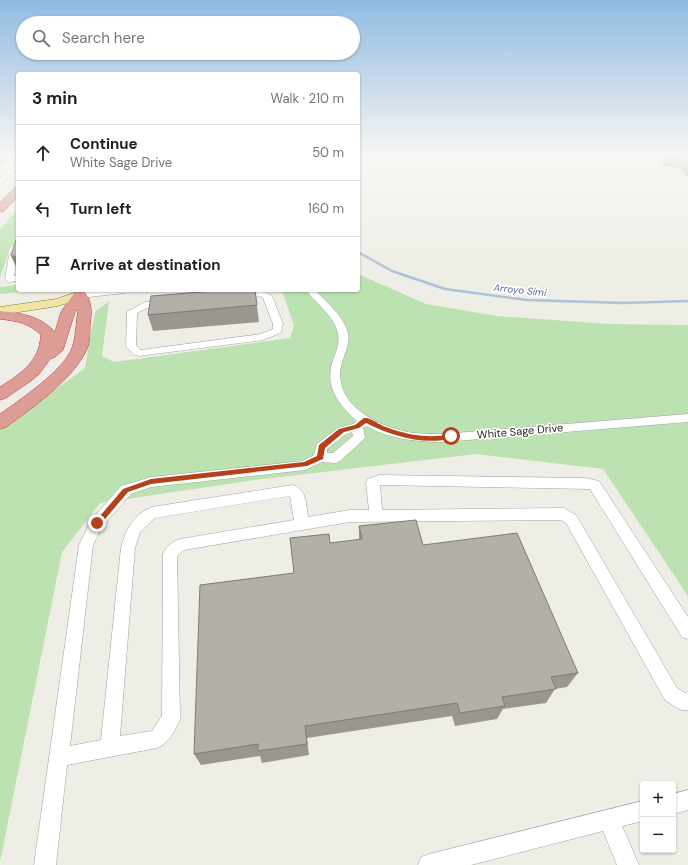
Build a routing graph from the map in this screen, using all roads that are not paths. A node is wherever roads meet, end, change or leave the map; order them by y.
1 (12, 196) edge
2 (0, 209) edge
3 (16, 254) edge
4 (16, 278) edge
5 (106, 292) edge
6 (218, 292) edge
7 (312, 292) edge
8 (80, 295) junction
9 (0, 301) edge
10 (0, 311) edge
11 (0, 316) edge
12 (36, 368) junction
13 (0, 394) edge
14 (688, 418) edge
15 (0, 423) edge
16 (361, 423) junction
17 (320, 457) junction
18 (376, 516) junction
19 (302, 524) junction
20 (688, 631) edge
21 (688, 701) edge
22 (110, 747) junction
23 (58, 756) junction
24 (688, 800) edge
25 (676, 803) edge
26 (640, 813) edge
27 (609, 820) junction
28 (45, 865) edge
29 (429, 865) edge
30 (628, 865) edge

1 - 2 highway
3 - 4 street
5 - 8 street
6 - 6 street
7 - 16 street, White Sage Drive
8 - 9 main road
8 - 10 main road
8 - 12 highway
8 - 15 highway
11 - 12 highway
12 - 13 highway
14 - 16 street, White Sage Drive
16 - 17 street
16 - 17 street
17 - 23 street
18 - 19 street
18 - 20 street
18 - 21 street
19 - 22 street
19 - 22 street
22 - 23 street
23 - 28 street
24 - 25 street
26 - 27 street
27 - 29 street
27 - 30 street

